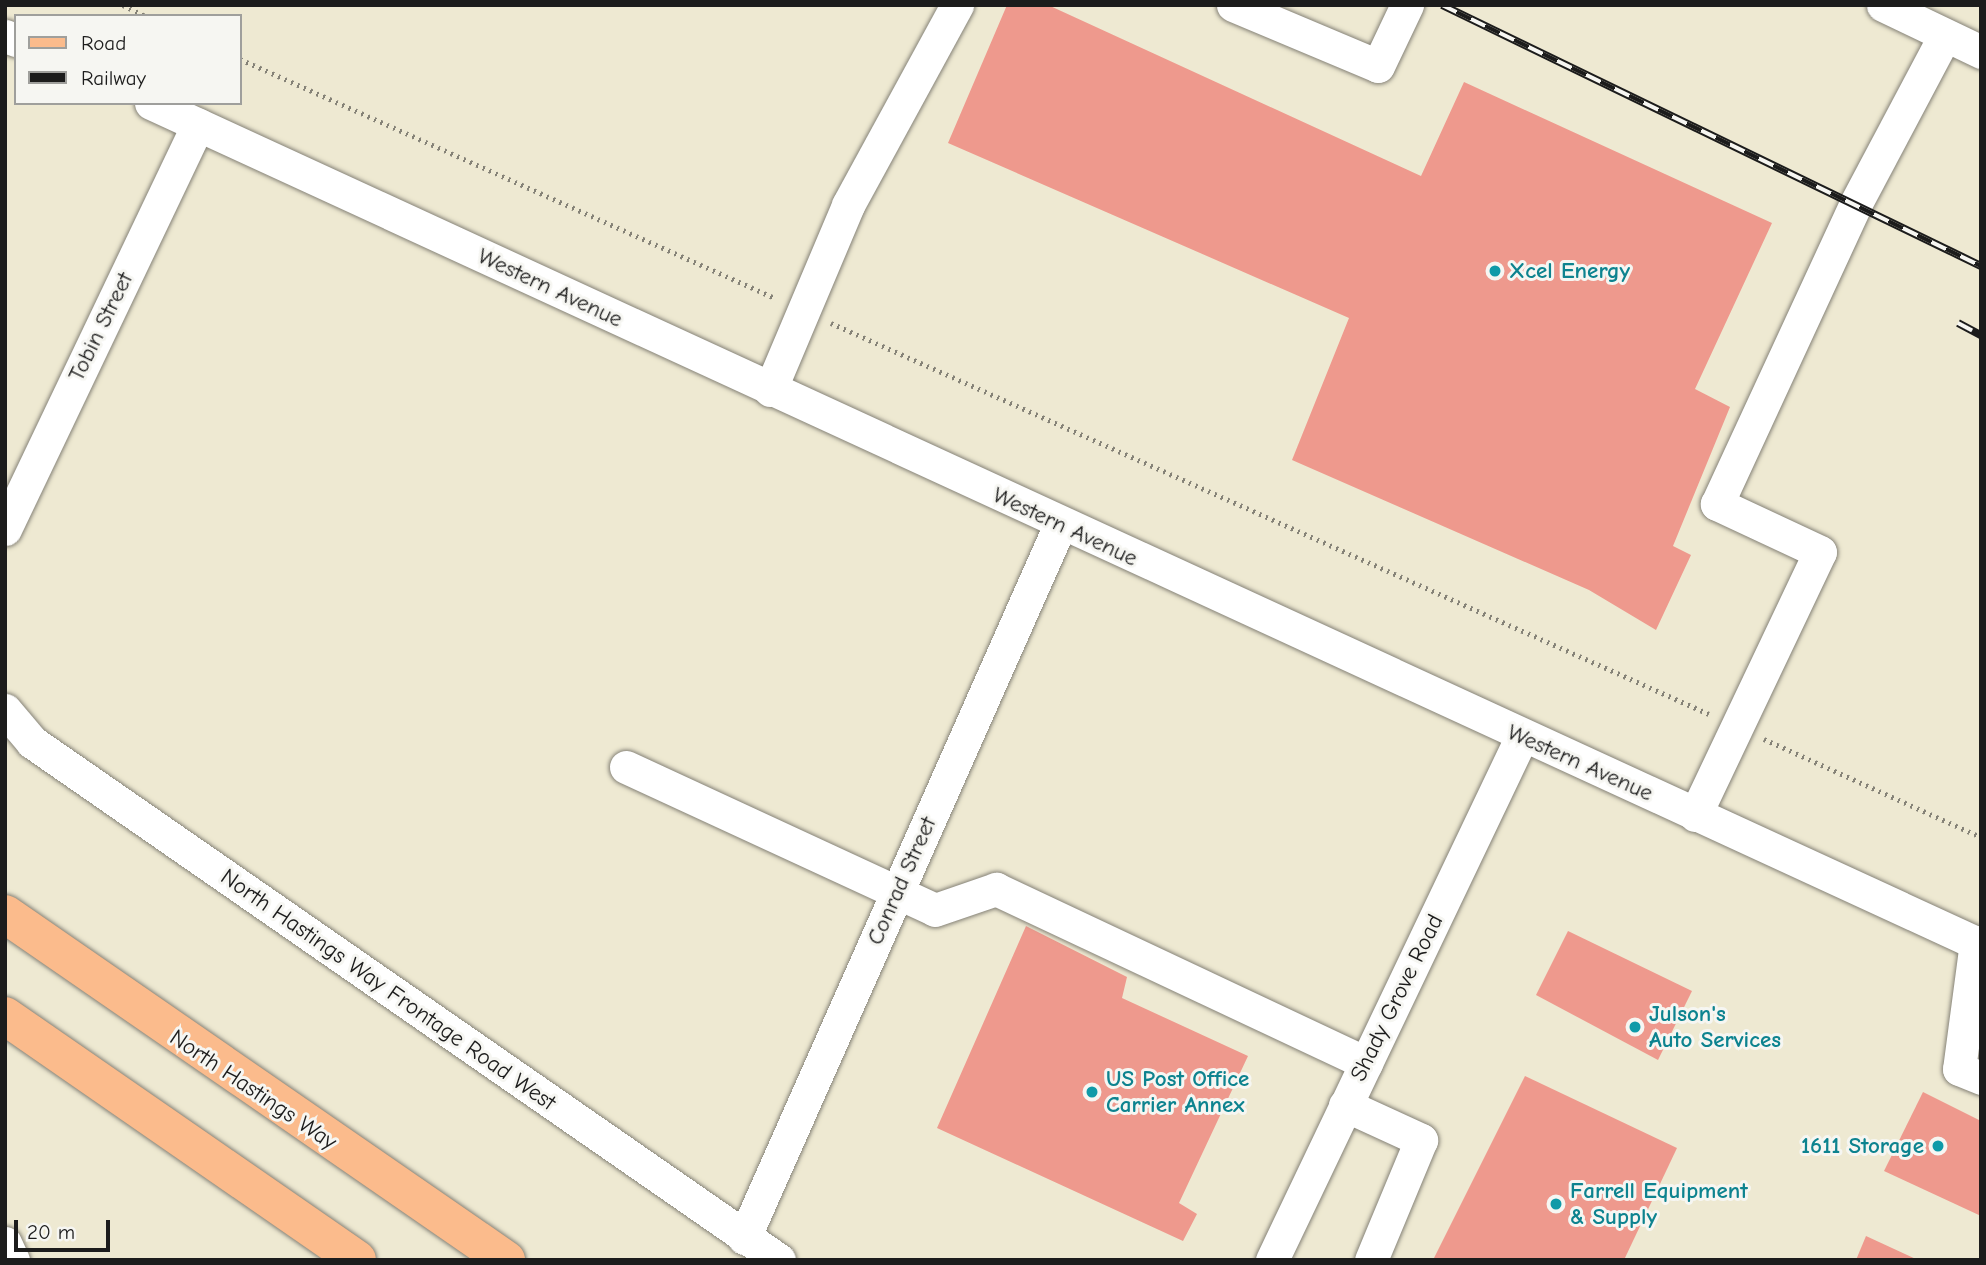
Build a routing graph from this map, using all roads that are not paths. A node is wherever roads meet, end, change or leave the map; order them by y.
1 (957, 5) edge
2 (1234, 5) edge
3 (1407, 5) edge
4 (1883, 5) edge
5 (1945, 35) junction
6 (1981, 52) edge
7 (155, 105) edge
8 (198, 125) junction
9 (770, 390) junction
10 (1060, 525) junction
11 (5, 529) edge
12 (5, 710) edge
13 (1521, 736) junction
14 (626, 767) dead end
15 (1695, 815) junction
16 (898, 891) junction
17 (5, 914) edge
18 (1978, 944) edge
19 (5, 1016) edge
20 (1366, 1063) junction
21 (1981, 1079) edge
22 (1345, 1105) junction
23 (744, 1238) junction
24 (5, 1243) edge
25 (13, 1260) edge
26 (357, 1260) edge
27 (506, 1260) edge
28 (779, 1260) edge
29 (1272, 1260) edge
30 (1371, 1260) edge

1 - 9 street
2 - 3 street
4 - 5 street
5 - 6 street
5 - 15 street
7 - 8 street, Western Avenue
8 - 9 street, Western Avenue
8 - 11 street, Tobin Street
9 - 10 street, Western Avenue
10 - 13 street, Western Avenue
10 - 16 street, Conrad Street
12 - 23 street, North Hastings Way Frontage Road West
13 - 15 street, Western Avenue
13 - 20 street, Shady Grove Road
14 - 16 street
15 - 18 street, Western Avenue
16 - 20 street
16 - 23 street, Conrad Street
17 - 27 main road, North Hastings Way
18 - 21 street
19 - 26 main road
20 - 22 street, Shady Grove Road
22 - 29 street, Shady Grove Road
22 - 30 street
23 - 28 street, North Hastings Way Frontage Road West
24 - 25 street

